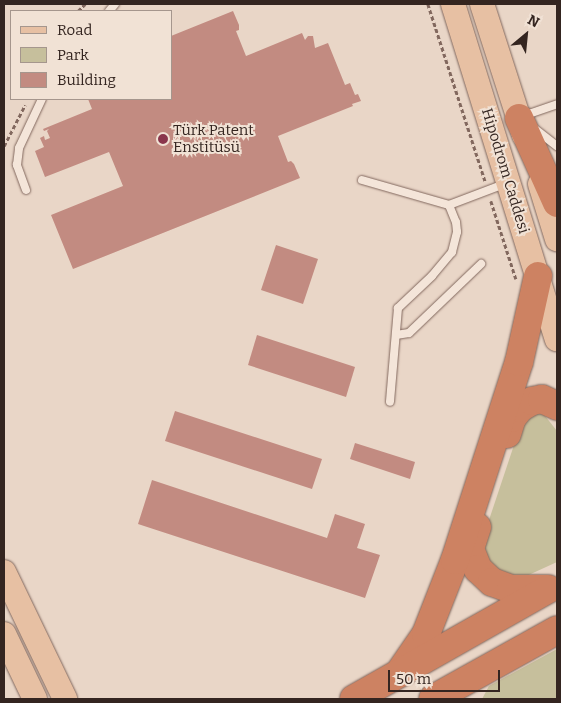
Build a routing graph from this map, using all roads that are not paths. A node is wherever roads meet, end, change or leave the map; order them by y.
1 (453, 4) edge
2 (482, 4) edge
3 (42, 100) edge
4 (557, 104) edge
5 (519, 118) junction
6 (557, 146) edge
7 (557, 173) edge
8 (362, 180) dead end
9 (498, 186) junction
10 (26, 190) dead end
11 (557, 203) edge
12 (449, 205) junction
13 (557, 239) edge
14 (481, 264) dead end
15 (527, 278) junction
16 (396, 335) junction
17 (557, 339) edge
18 (390, 402) dead end
19 (557, 406) edge
20 (4, 572) edge
21 (553, 587) edge
22 (557, 630) edge
23 (4, 634) edge
24 (494, 664) junction
25 (400, 672) junction
26 (35, 699) edge
27 (65, 699) edge
28 (354, 699) edge
29 (433, 699) edge
30 (473, 699) edge

1 - 9 main road, Hipodrom Caddesi
2 - 5 main road, Hipodrom Caddesi
3 - 10 lane
4 - 5 lane
5 - 6 lane, Hipodrom Caddesi
5 - 7 highway
5 - 11 highway
5 - 13 main road, Hipodrom Caddesi
8 - 12 lane
9 - 12 lane
9 - 15 main road, Hipodrom Caddesi
12 - 16 lane
14 - 16 lane
15 - 17 main road, Hipodrom Caddesi
15 - 25 highway
16 - 18 lane
19 - 21 highway
20 - 27 main road
21 - 25 highway
22 - 24 highway
23 - 26 main road
24 - 29 highway
24 - 30 highway
25 - 28 highway

